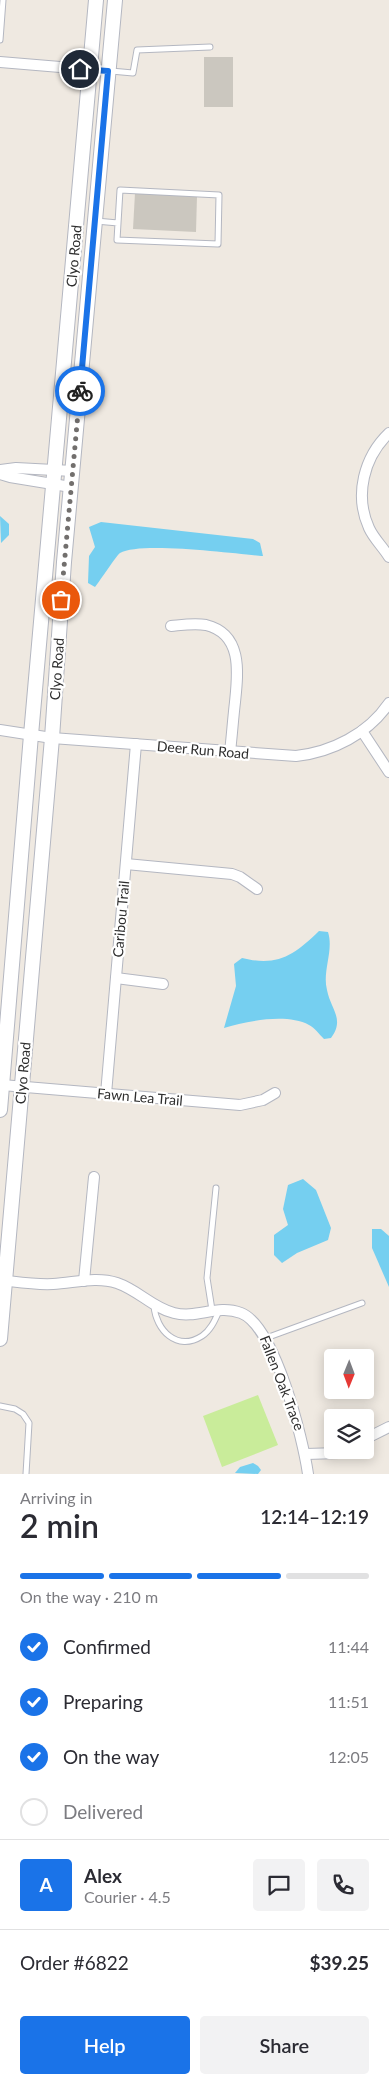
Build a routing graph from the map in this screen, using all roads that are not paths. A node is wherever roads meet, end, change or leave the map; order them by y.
1 (3, 0) edge
2 (96, 0) edge
3 (115, 0) edge
4 (0, 40) edge
5 (210, 47) dead end
6 (0, 62) edge
7 (90, 70) junction
8 (108, 71) junction
9 (95, 221) junction
10 (118, 223) junction
11 (389, 433) edge
12 (0, 470) edge
13 (55, 470) junction
14 (73, 471) junction
15 (0, 474) edge
16 (54, 484) junction
17 (72, 487) junction
18 (389, 557) edge
19 (171, 626) dead end
20 (389, 704) edge
21 (0, 730) edge
22 (362, 731) junction
23 (31, 735) junction
24 (52, 738) junction
25 (136, 744) junction
26 (230, 752) junction
27 (389, 772) edge
28 (126, 864) junction
29 (256, 890) dead end
30 (116, 978) junction
31 (163, 984) dead end
32 (2, 1085) junction
33 (22, 1086) junction
34 (106, 1094) junction
35 (275, 1094) dead end
36 (0, 1110) edge
37 (94, 1177) dead end
38 (216, 1188) dead end
39 (2, 1280) edge
40 (84, 1280) junction
41 (362, 1303) dead end
42 (154, 1305) junction
43 (216, 1310) junction
44 (266, 1338) junction
45 (0, 1339) edge
46 (0, 1406) edge
47 (389, 1427) edge
48 (374, 1435) edge
49 (324, 1453) edge
50 (306, 1454) junction
51 (26, 1474) edge
52 (308, 1474) edge

1 - 4 lane
2 - 7 street, Clyo Road
3 - 8 street, Clyo Road
5 - 8 lane
6 - 7 street
7 - 8 street
7 - 13 street, Clyo Road
8 - 9 street, Clyo Road
9 - 10 lane
9 - 14 street, Clyo Road
10 - 10 lane
11 - 18 street
12 - 13 street
13 - 14 street
13 - 16 street, Clyo Road
14 - 17 street, Clyo Road
15 - 16 street
16 - 17 street
16 - 23 street, Clyo Road
17 - 24 street, Clyo Road
19 - 26 street
20 - 22 street, Deer Run Road
21 - 23 street, Deer Run Road
22 - 26 street, Deer Run Road
22 - 27 street
23 - 24 street, Deer Run Road
23 - 32 street, Clyo Road
24 - 25 street, Deer Run Road
24 - 33 street, Clyo Road
25 - 26 street, Deer Run Road
25 - 28 street, Caribou Trail
28 - 29 street
28 - 30 street, Caribou Trail
30 - 31 street
30 - 34 street, Caribou Trail
32 - 33 street, Fawn Lea Trail
32 - 36 street, Clyo Road
33 - 34 street, Fawn Lea Trail
33 - 39 street, Clyo Road
34 - 35 street, Fawn Lea Trail
37 - 40 street
38 - 43 lane
39 - 40 street, Fallen Oak Trace
39 - 45 street, Clyo Road
40 - 42 street, Fallen Oak Trace
41 - 44 lane
42 - 43 street, Fallen Oak Trace
42 - 43 lane
43 - 44 street, Fallen Oak Trace
44 - 50 street, Fallen Oak Trace
46 - 51 lane
47 - 48 street
49 - 50 street
50 - 52 street, Fallen Oak Trace

